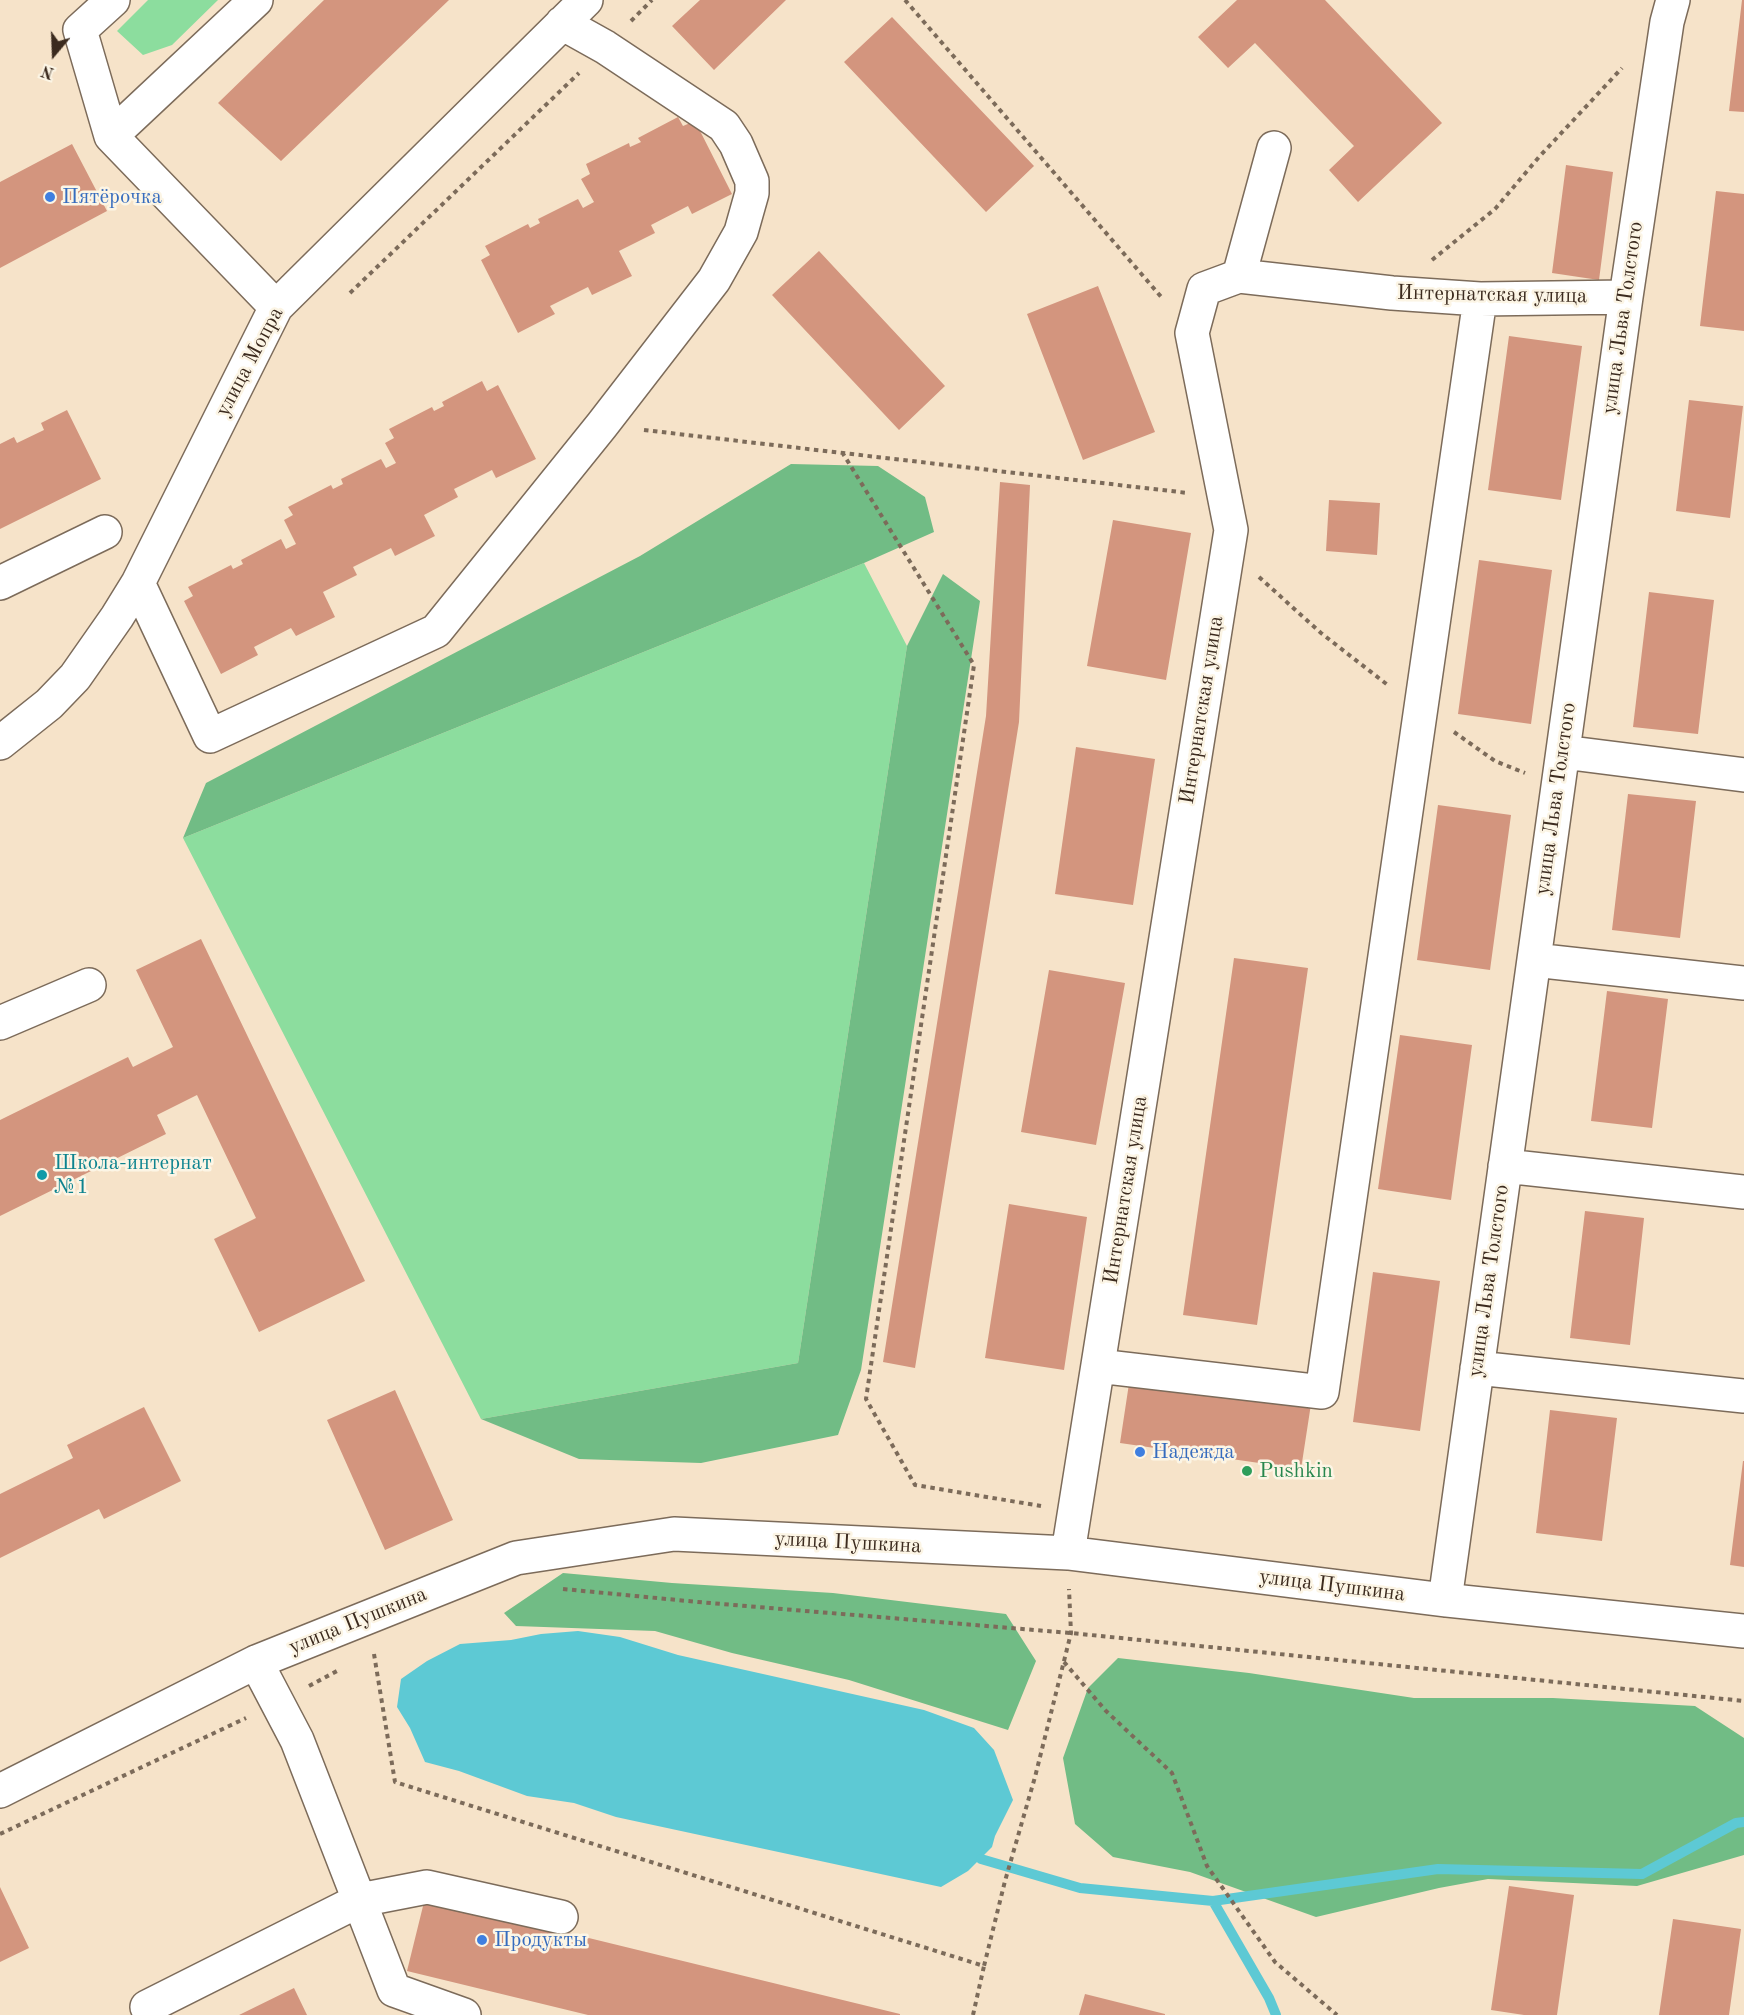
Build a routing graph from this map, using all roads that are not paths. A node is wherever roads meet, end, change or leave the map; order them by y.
1 (113, 0) edge
2 (256, 0) edge
3 (586, 0) edge
4 (1673, 0) edge
5 (562, 23) junction
6 (111, 136) junction
7 (1274, 148) dead end
8 (1239, 276) junction
9 (1626, 297) junction
10 (1480, 299) junction
11 (276, 307) junction
12 (105, 532) dead end
13 (0, 583) edge
14 (138, 584) junction
15 (0, 743) edge
16 (1563, 752) junction
17 (1744, 775) edge
18 (1533, 960) junction
19 (1744, 983) edge
20 (89, 985) dead end
21 (0, 1023) edge
22 (1505, 1166) junction
23 (1744, 1192) edge
24 (1098, 1366) junction
25 (1477, 1368) junction
26 (1744, 1396) edge
27 (1068, 1553) junction
28 (1445, 1599) junction
29 (1744, 1631) edge
30 (256, 1662) junction
31 (0, 1791) edge
32 (360, 1900) junction
33 (561, 1917) dead end
34 (151, 2015) edge
35 (464, 2015) edge

1 - 6 street
2 - 6 street
3 - 5 street, улица Мопра
4 - 9 street, улица Льва Толстого
5 - 11 street, улица Мопра
5 - 14 street
6 - 11 street
7 - 8 street
8 - 10 street, Интернатская улица
8 - 24 street, Интернатская улица
9 - 10 street, Интернатская улица
9 - 16 street, улица Льва Толстого
10 - 24 street
11 - 14 street, улица Мопра
12 - 13 street
14 - 15 street, улица Мопра
16 - 17 street
16 - 18 street, улица Льва Толстого
18 - 19 street
18 - 22 street, улица Льва Толстого
20 - 21 street
22 - 23 street
22 - 25 street, улица Льва Толстого
24 - 27 street, Интернатская улица
25 - 26 street
25 - 28 street, улица Льва Толстого
27 - 28 street, улица Пушкина
27 - 30 street, улица Пушкина
28 - 29 street, улица Пушкина
30 - 31 street, улица Пушкина
30 - 32 street
32 - 33 street
32 - 34 street
32 - 35 street

